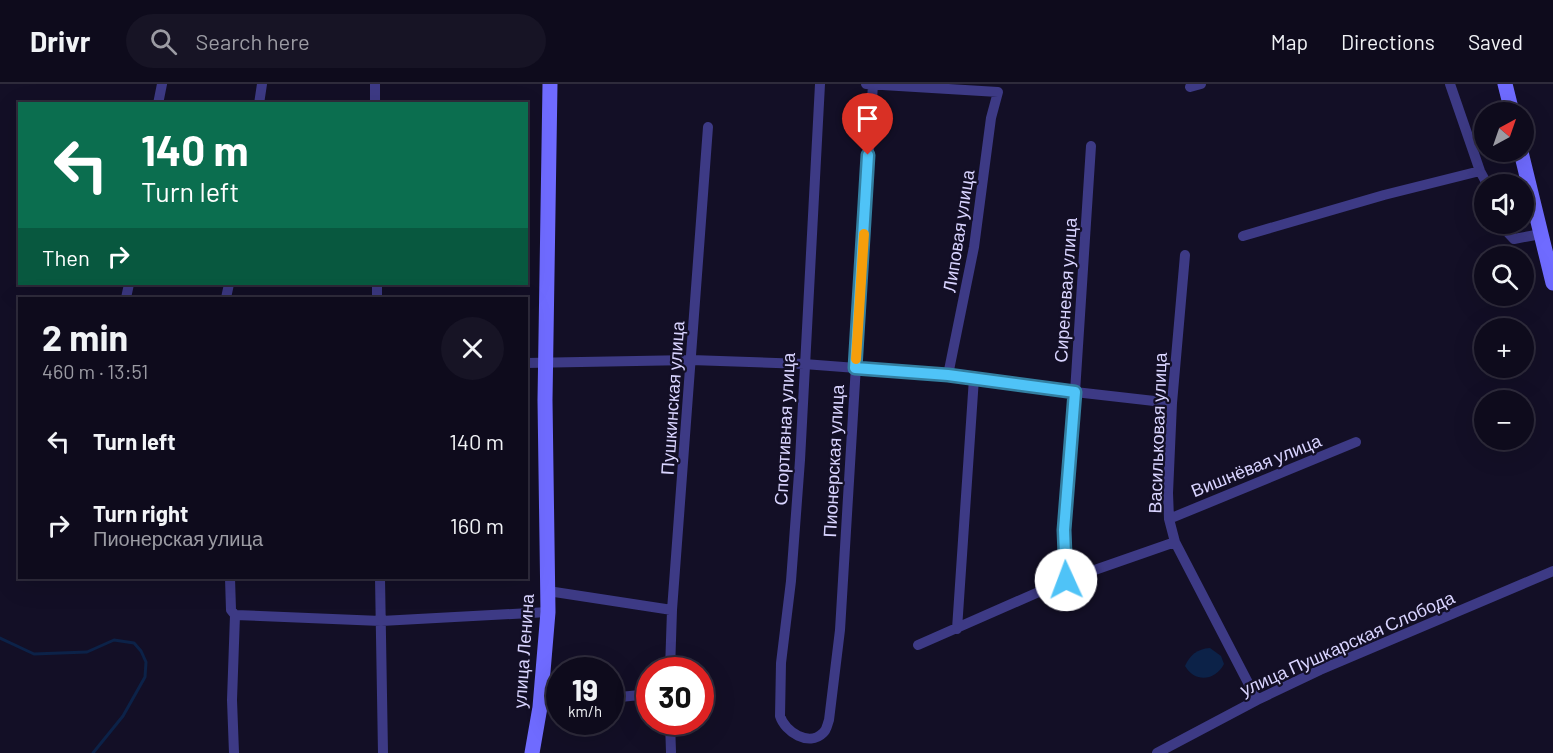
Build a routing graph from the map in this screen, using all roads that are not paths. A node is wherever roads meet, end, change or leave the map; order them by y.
1 (162, 84) edge
2 (262, 84) edge
3 (375, 84) edge
4 (550, 84) edge
5 (820, 84) edge
6 (866, 84) edge
7 (873, 84) edge
8 (1450, 84) edge
9 (1505, 84) edge
10 (158, 102) edge
11 (258, 102) edge
12 (375, 102) edge
13 (1510, 102) edge
14 (708, 127) dead end
15 (1091, 146) dead end
16 (1523, 162) edge
17 (1479, 171) junction
18 (1481, 174) edge
19 (1510, 234) edge
20 (1541, 234) junction
21 (1243, 236) dead end
22 (1185, 255) dead end
23 (1553, 283) edge
24 (692, 360) junction
25 (528, 363) edge
26 (546, 363) junction
27 (804, 364) junction
28 (855, 368) junction
29 (948, 375) junction
30 (974, 378) junction
31 (1075, 392) junction
32 (1172, 403) junction
33 (1356, 442) dead end
34 (1169, 519) junction
35 (1175, 542) junction
36 (1553, 571) edge
37 (230, 579) edge
38 (380, 579) edge
39 (1066, 580) junction
40 (548, 591) junction
41 (672, 610) junction
42 (548, 612) junction
43 (235, 615) junction
44 (381, 621) junction
45 (957, 629) junction
46 (918, 645) dead end
47 (670, 657) edge
48 (541, 693) junction
49 (546, 694) edge
50 (1257, 700) junction
51 (826, 730) joint
52 (670, 735) edge
53 (671, 752) dead end
54 (234, 753) edge
55 (383, 753) edge
56 (532, 753) edge
57 (1157, 753) edge

1 - 10 street
2 - 11 street
3 - 12 street
4 - 26 main road, улица Ленина
5 - 27 street, Спортивная улица
6 - 7 street
7 - 28 street, Пионерская улица
7 - 29 street, Липовая улица
8 - 17 street
9 - 13 main road
14 - 24 street, Пушкинская улица
15 - 31 street, Сиреневая улица
16 - 20 main road
17 - 18 street
17 - 21 street
19 - 20 street
20 - 23 main road
22 - 32 street, Васильковая улица
24 - 26 street
24 - 27 street
24 - 41 street, Пушкинская улица
25 - 26 street
26 - 40 main road, улица Ленина
27 - 28 street
27 - 51 street, Спортивная улица
28 - 29 street
28 - 51 street, Пионерская улица
29 - 30 street
30 - 31 street
30 - 45 street
31 - 32 street
31 - 39 street, Сиреневая улица
32 - 34 street, Васильковая улица
33 - 34 street, Вишнёвая улица
34 - 35 street, Васильковая улица
35 - 39 street
35 - 50 street, Васильковая улица
36 - 50 street, улица Пушкарская Слобода
37 - 43 street
38 - 44 street
39 - 45 street
40 - 41 street
40 - 42 main road, улица Ленина
41 - 47 street, Пушкинская улица
42 - 44 street
42 - 48 main road, улица Ленина
43 - 44 street
43 - 54 street
44 - 55 street
45 - 46 street
48 - 49 street
48 - 56 main road, улица Ленина
50 - 57 street, улица Пушкарская Слобода
52 - 53 street

